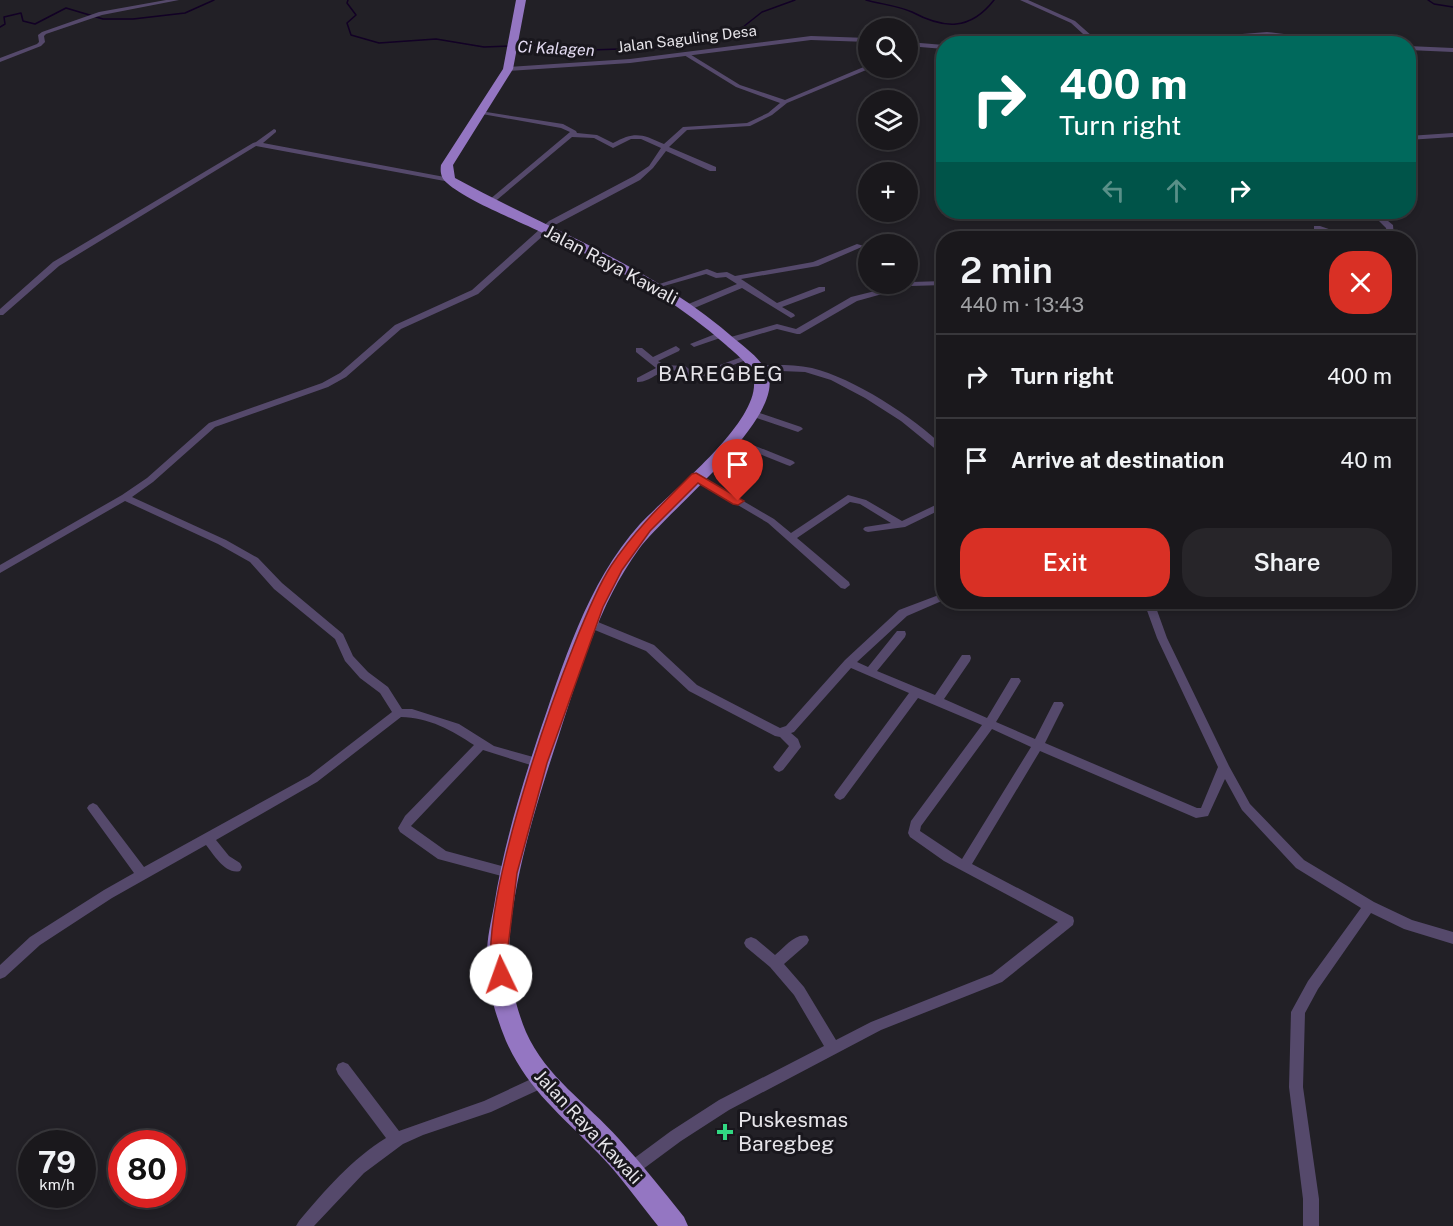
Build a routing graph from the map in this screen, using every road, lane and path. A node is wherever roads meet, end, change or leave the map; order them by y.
1 (176, 0) edge
2 (521, 0) edge
3 (1023, 0) edge
4 (1089, 36) edge
5 (1238, 36) edge
6 (1286, 36) edge
7 (858, 40) edge
8 (918, 45) edge
9 (936, 46) edge
10 (1416, 48) edge
11 (1453, 50) edge
12 (686, 54) junction
13 (0, 60) edge
14 (508, 69) junction
15 (858, 71) edge
16 (785, 102) junction
17 (482, 112) junction
18 (274, 131) dead end
19 (573, 135) junction
20 (1453, 135) edge
21 (1416, 137) edge
22 (258, 144) junction
23 (666, 146) junction
24 (713, 169) dead end
25 (450, 180) junction
26 (492, 202) junction
27 (1381, 219) edge
28 (1317, 228) dead end
29 (544, 229) junction
30 (1327, 231) edge
31 (1391, 231) edge
32 (858, 247) edge
33 (735, 278) junction
34 (936, 283) edge
35 (744, 284) junction
36 (657, 286) junction
37 (822, 289) dead end
38 (777, 306) junction
39 (689, 307) junction
40 (0, 313) edge
41 (791, 316) dead end
42 (727, 337) junction
43 (694, 344) dead end
44 (676, 349) dead end
45 (639, 350) dead end
46 (652, 360) junction
47 (752, 363) junction
48 (662, 368) junction
49 (640, 380) dead end
50 (754, 414) junction
51 (798, 429) dead end
52 (733, 440) junction
53 (936, 445) edge
54 (790, 463) dead end
55 (696, 477) junction
56 (124, 497) junction
57 (936, 508) edge
58 (903, 525) junction
59 (868, 529) dead end
60 (790, 538) junction
61 (0, 570) edge
62 (845, 585) dead end
63 (936, 599) edge
64 (1152, 609) edge
65 (589, 623) junction
66 (902, 634) dead end
67 (966, 658) dead end
68 (849, 663) junction
69 (871, 671) junction
70 (1016, 681) dead end
71 (916, 692) junction
72 (937, 702) junction
73 (1058, 705) dead end
74 (399, 712) junction
75 (990, 723) junction
76 (783, 733) junction
77 (1039, 743) junction
78 (482, 745) junction
79 (540, 763) junction
80 (779, 767) dead end
81 (1224, 767) junction
82 (840, 795) dead end
83 (93, 807) dead end
84 (208, 839) junction
85 (965, 865) junction
86 (236, 867) dead end
87 (509, 873) junction
88 (142, 874) junction
89 (1369, 906) junction
90 (1453, 938) edge
91 (802, 940) dead end
92 (752, 943) dead end
93 (775, 963) junction
94 (0, 973) edge
95 (834, 1049) junction
96 (343, 1069) dead end
97 (542, 1081) junction
98 (397, 1140) junction
99 (630, 1170) junction
100 (304, 1226) edge
101 (675, 1226) edge
102 (1311, 1226) edge

1 - 13 street
2 - 14 highway
3 - 4 street
5 - 6 street
7 - 12 street, Jalan Saguling Desa
8 - 9 street
10 - 11 street
12 - 14 street, Jalan Saguling Desa
12 - 16 street
14 - 17 highway
15 - 16 street
16 - 23 street
17 - 19 street
17 - 25 highway
18 - 22 street
19 - 23 street
19 - 26 street
20 - 21 street
22 - 25 street
22 - 40 street
23 - 24 street
23 - 29 street
25 - 26 highway, Jalan Raya Kawali
26 - 29 highway, Jalan Raya Kawali
27 - 31 street
28 - 30 street
29 - 36 highway, Jalan Raya Kawali
29 - 56 street
32 - 33 street
33 - 35 street
33 - 36 street
34 - 42 street
35 - 38 street
35 - 39 street
36 - 39 highway, Jalan Raya Kawali
37 - 38 street
38 - 41 street
39 - 42 highway, Jalan Raya Kawali
42 - 43 street
42 - 47 highway, Jalan Raya Kawali
44 - 46 street
45 - 46 street
46 - 48 street
47 - 48 street
47 - 50 highway, Jalan Raya Kawali
47 - 53 street
48 - 49 street
50 - 51 street
50 - 52 highway, Jalan Raya Kawali
52 - 54 street
52 - 55 highway, Jalan Raya Kawali
55 - 60 street
55 - 65 highway, Jalan Raya Kawali
56 - 61 street
56 - 74 street
57 - 58 street
58 - 59 street
58 - 60 street
60 - 62 street
63 - 68 street
64 - 81 street
65 - 76 street
65 - 79 highway, Jalan Raya Kawali
66 - 69 street
67 - 72 street
68 - 69 street
68 - 76 street
69 - 71 street
70 - 75 street
71 - 72 street
71 - 82 street
72 - 75 street
73 - 77 street
74 - 78 street
74 - 84 street
75 - 77 street
75 - 85 street
76 - 80 street
77 - 81 street
77 - 85 street
78 - 79 street
78 - 87 street
79 - 87 highway, Jalan Raya Kawali
81 - 89 street
83 - 88 street
84 - 86 street
84 - 88 street
85 - 95 street
87 - 97 highway, Jalan Raya Kawali
88 - 94 street
89 - 90 street
89 - 102 street
91 - 93 street
92 - 93 street
93 - 95 street
95 - 99 street
96 - 98 street
97 - 98 street
97 - 99 highway, Jalan Raya Kawali
98 - 100 street
99 - 101 highway, Jalan Raya Kawali

